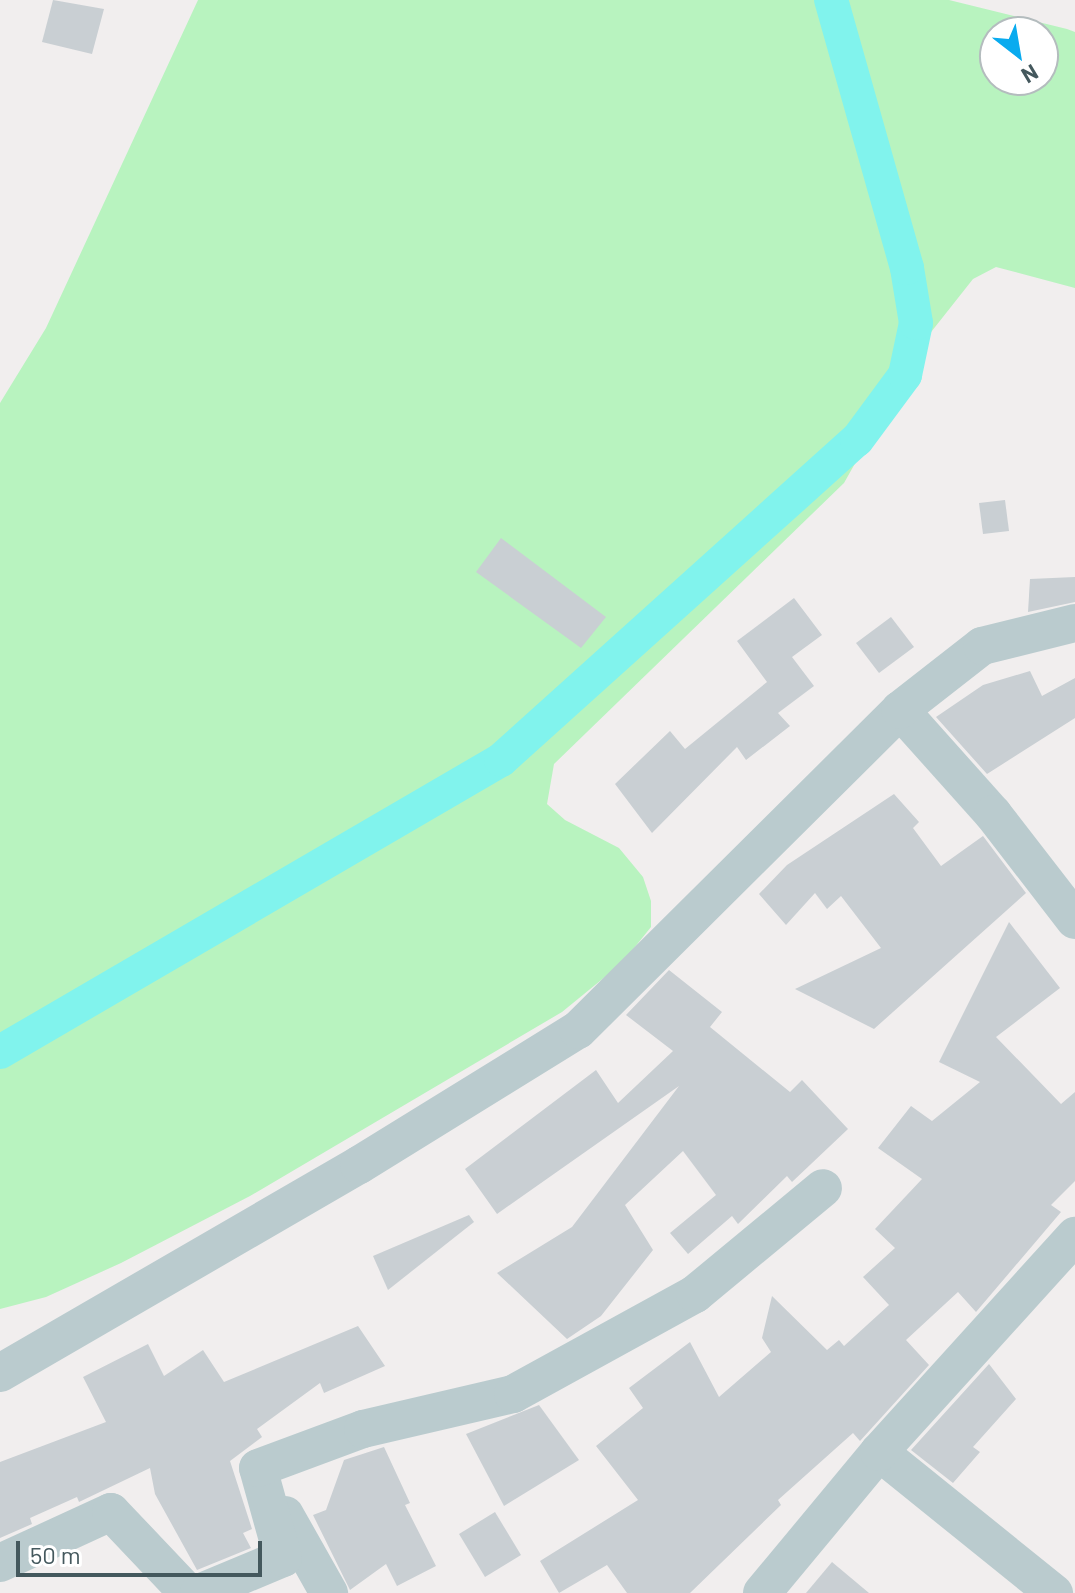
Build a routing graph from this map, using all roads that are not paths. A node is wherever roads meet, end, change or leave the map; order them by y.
1 (1075, 623) edge
2 (900, 710) junction
3 (1075, 920) edge
4 (823, 1188) dead end
5 (1075, 1236) edge
6 (0, 1373) edge
7 (879, 1452) junction
8 (258, 1468) junction
9 (0, 1563) edge
10 (188, 1593) edge
11 (199, 1593) edge
12 (329, 1593) edge
13 (762, 1593) edge
14 (1054, 1593) edge

1 - 2 street
2 - 3 street
2 - 6 street
4 - 8 street
5 - 7 street
7 - 13 street
7 - 14 street
8 - 11 street
8 - 12 street
9 - 10 street

